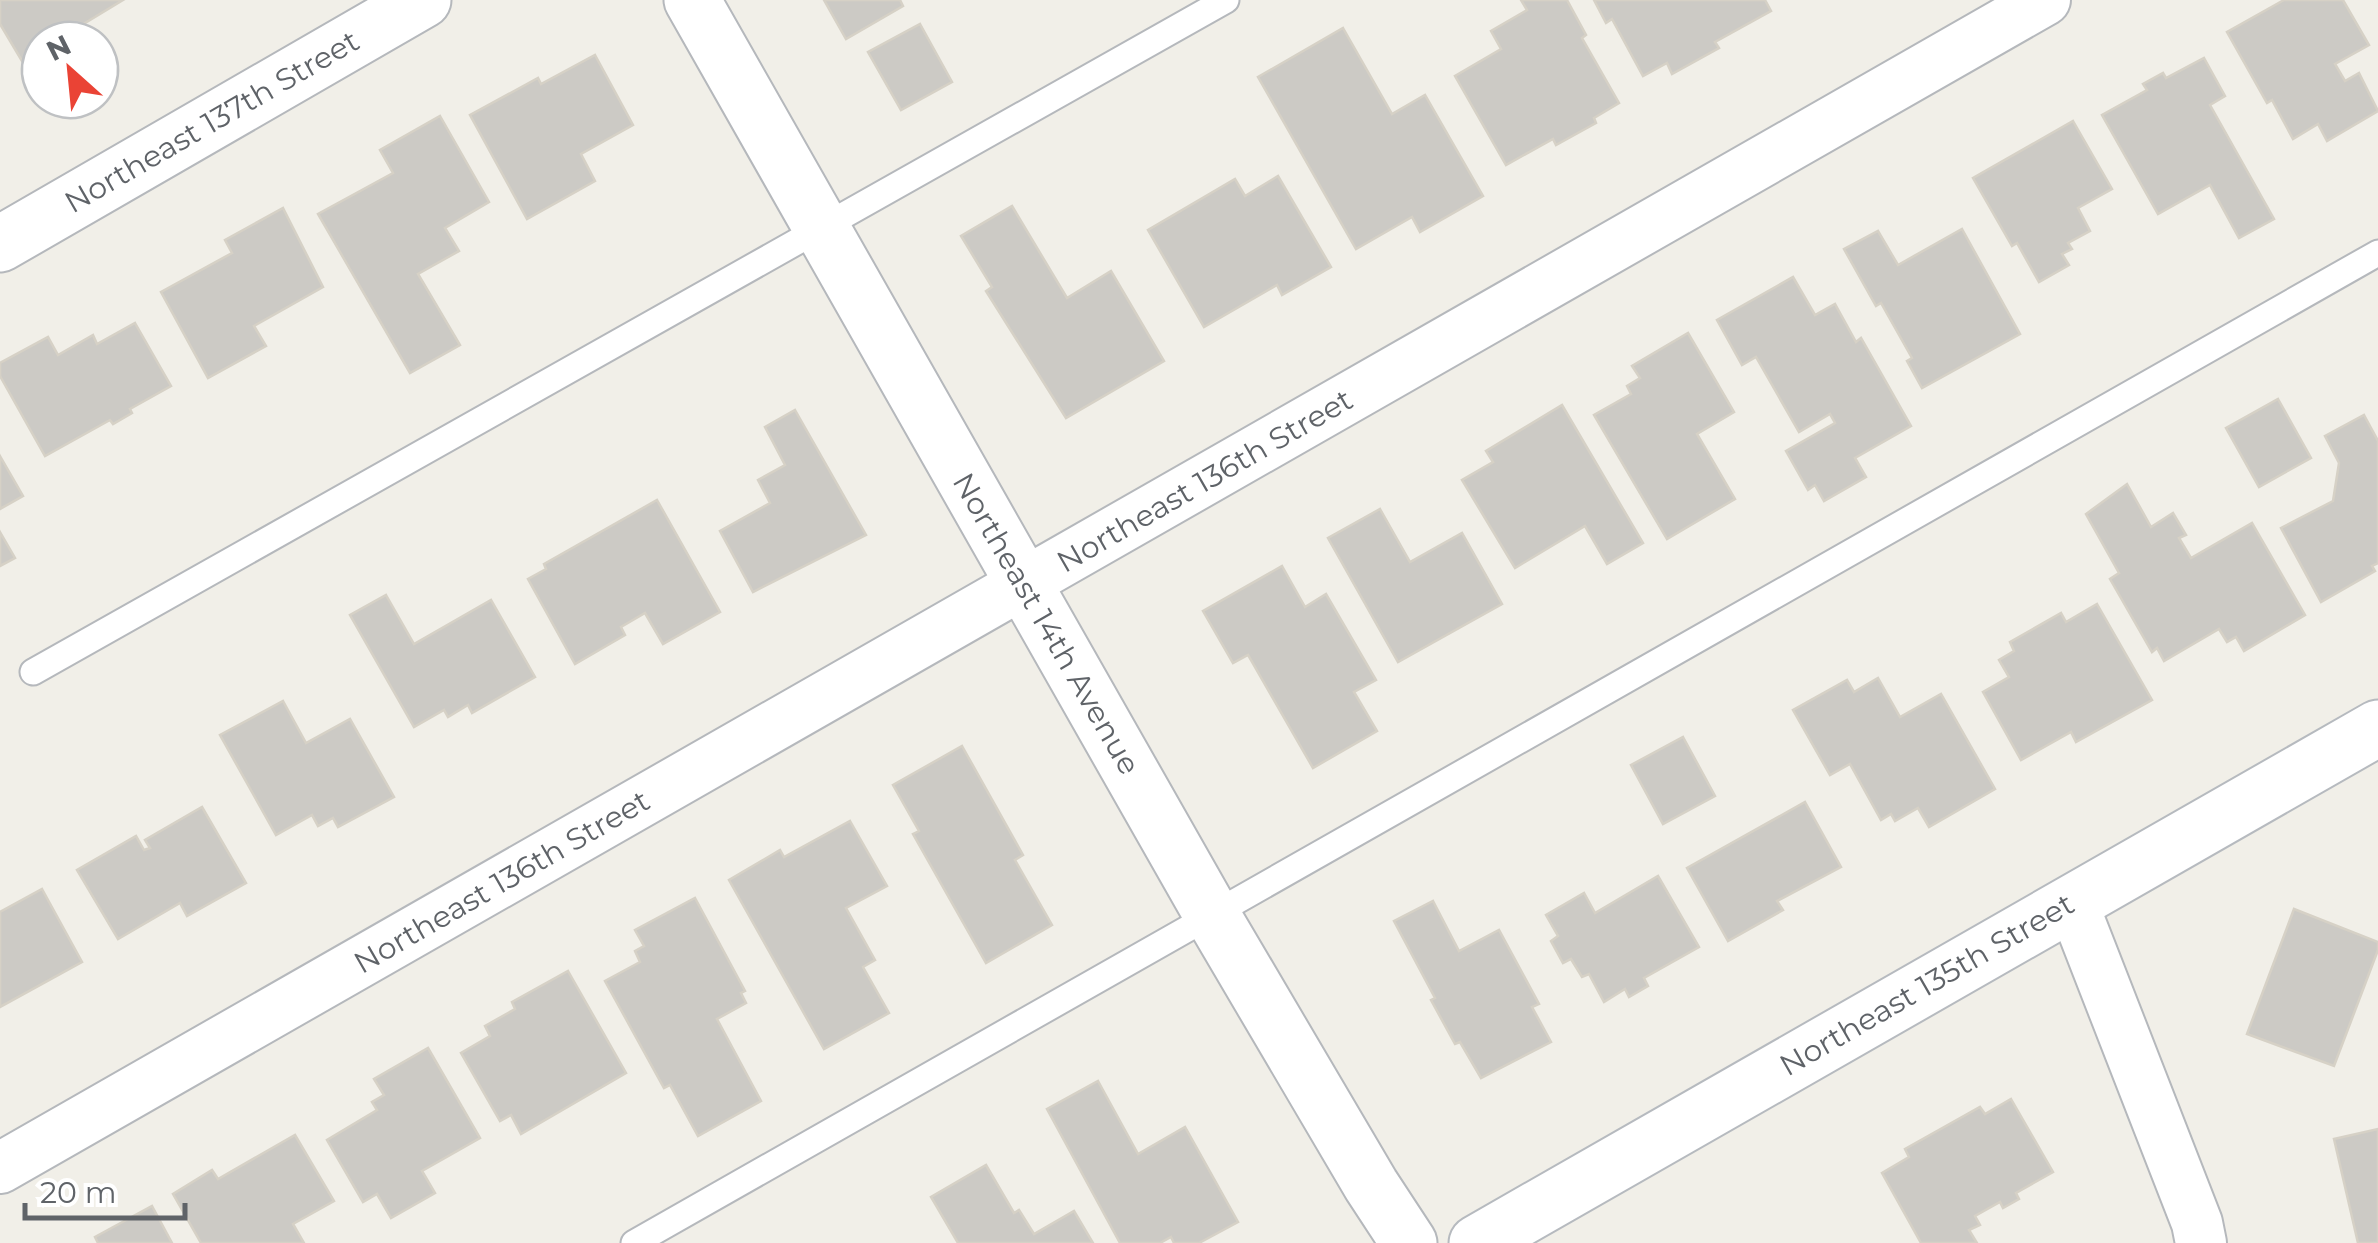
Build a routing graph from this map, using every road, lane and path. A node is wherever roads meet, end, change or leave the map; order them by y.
1 (423, 0) edge
2 (692, 0) edge
3 (1226, 0) edge
4 (2044, 0) edge
5 (821, 228) junction
6 (0, 244) edge
7 (2378, 253) edge
8 (1024, 585) junction
9 (33, 672) dead end
10 (2378, 728) edge
11 (2072, 902) junction
12 (1212, 915) junction
13 (0, 1168) edge
14 (634, 1243) edge
15 (1409, 1243) edge
16 (1478, 1243) edge
17 (2201, 1243) edge

1 - 6 street, Northeast 137th Street
2 - 5 street, Northeast 14th Avenue
3 - 5 lane
4 - 8 street, Northeast 136th Street
5 - 8 street, Northeast 14th Avenue
5 - 9 lane
7 - 12 lane
8 - 12 street, Northeast 14th Avenue
8 - 13 street, Northeast 136th Street
10 - 11 street, Northeast 135th Street
11 - 16 street, Northeast 135th Street
11 - 17 street
12 - 14 lane
12 - 15 street, Northeast 14th Avenue

